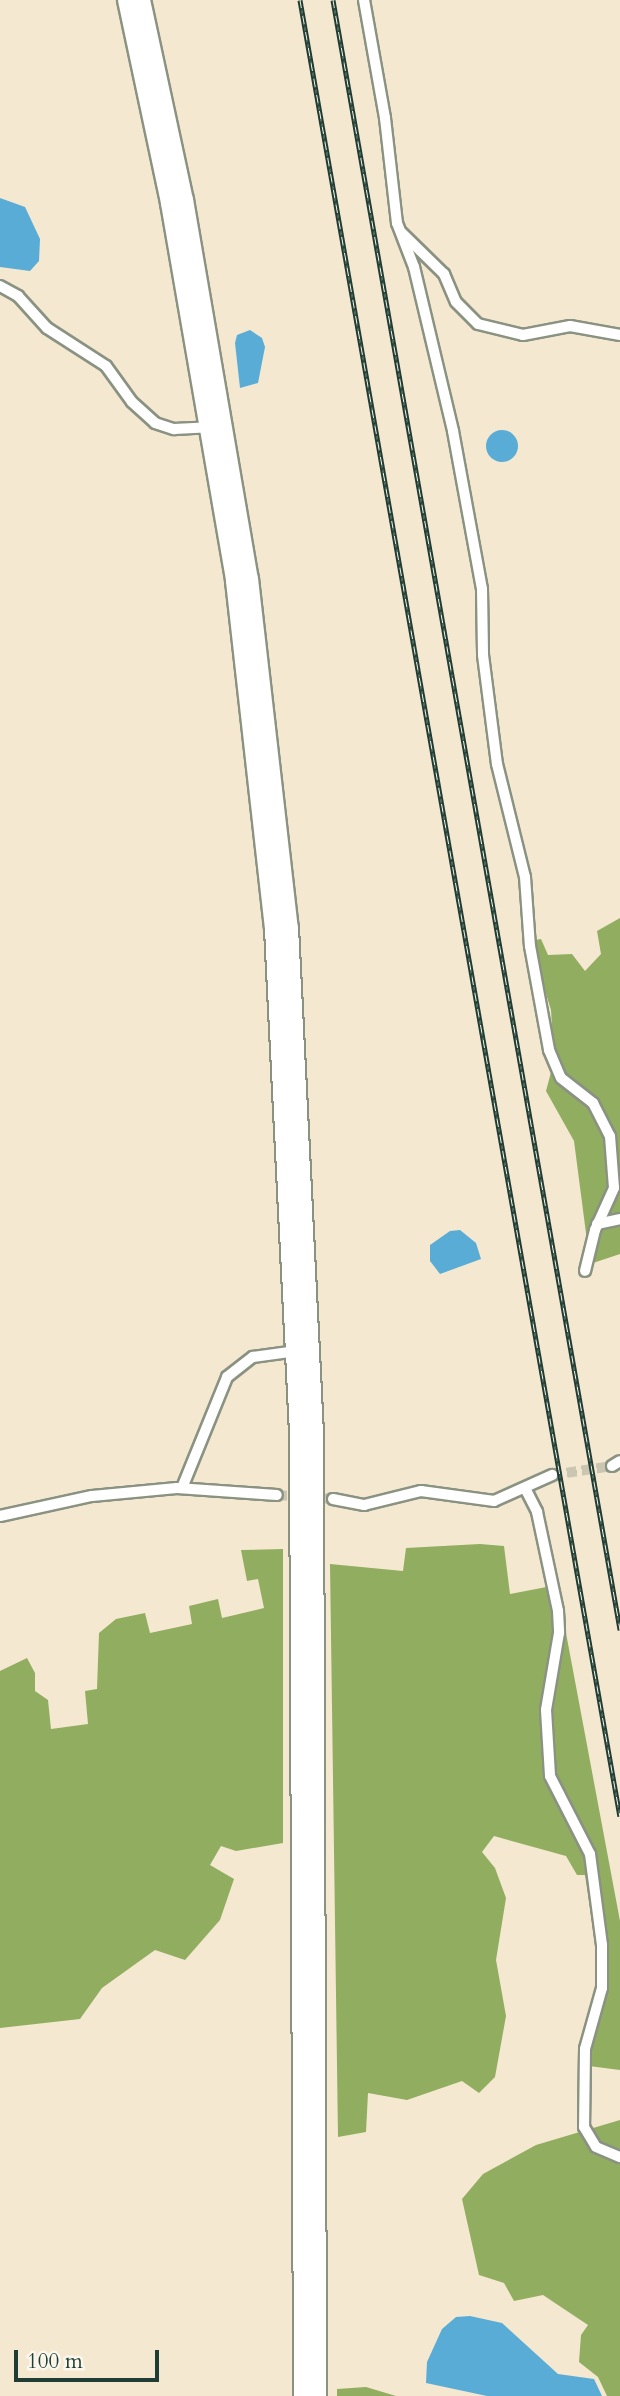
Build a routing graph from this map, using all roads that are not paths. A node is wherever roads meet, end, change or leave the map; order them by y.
1 (127, 0) edge
2 (141, 0) edge
3 (364, 0) edge
4 (400, 231) junction
5 (0, 286) edge
6 (620, 335) edge
7 (209, 427) junction
8 (620, 1219) edge
9 (597, 1224) junction
10 (585, 1271) dead end
11 (297, 1351) junction
12 (552, 1475) tunnel mouth
13 (182, 1488) junction
14 (525, 1488) junction
15 (277, 1495) tunnel mouth
16 (333, 1499) tunnel mouth
17 (0, 1516) edge
18 (620, 2157) edge
19 (303, 2396) edge
20 (317, 2396) edge

1 - 7 main road
2 - 20 main road
3 - 4 street
4 - 6 street
4 - 9 street
5 - 7 street
7 - 11 main road
8 - 9 street
9 - 10 street
11 - 13 street
11 - 19 main road
12 - 14 street
13 - 15 street
13 - 17 street
14 - 16 street
14 - 18 street

